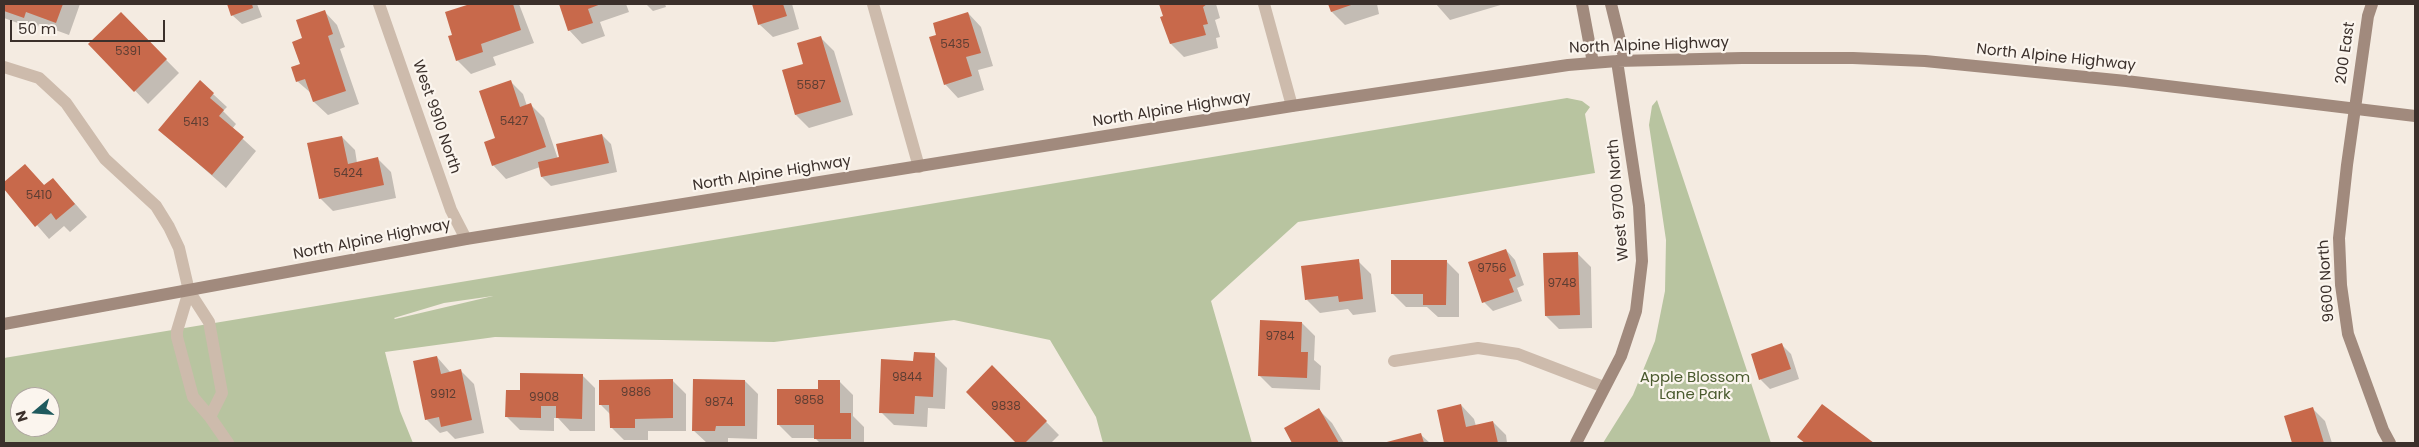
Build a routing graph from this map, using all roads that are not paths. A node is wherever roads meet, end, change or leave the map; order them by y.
1 (379, 4) edge
2 (873, 4) edge
3 (1264, 4) edge
4 (1582, 4) edge
5 (1610, 4) edge
6 (2372, 4) edge
7 (1621, 61) junction
8 (1593, 63) junction
9 (4, 68) edge
10 (1292, 106) junction
11 (2354, 108) junction
12 (2415, 116) edge
13 (919, 168) junction
14 (466, 239) junction
15 (189, 291) junction
16 (4, 324) edge
17 (1394, 361) dead end
18 (1604, 387) junction
19 (210, 417) junction
20 (228, 443) edge
21 (1576, 443) edge
22 (2390, 443) edge

1 - 14 street, West 9910 North
2 - 13 street
3 - 10 street
4 - 8 main road
5 - 7 main road, West 9700 North
6 - 11 main road, 200 East
7 - 8 main road, North Alpine Highway
7 - 11 main road, North Alpine Highway
7 - 18 main road, West 9700 North
8 - 10 main road, North Alpine Highway
9 - 15 street
10 - 13 main road, North Alpine Highway
11 - 12 main road, North Alpine Highway
11 - 22 main road, 9600 North
13 - 14 main road, North Alpine Highway
14 - 15 main road, North Alpine Highway
15 - 16 main road, North Alpine Highway
15 - 19 street
15 - 19 street
17 - 18 street
18 - 21 main road, West 9700 North
19 - 20 street

